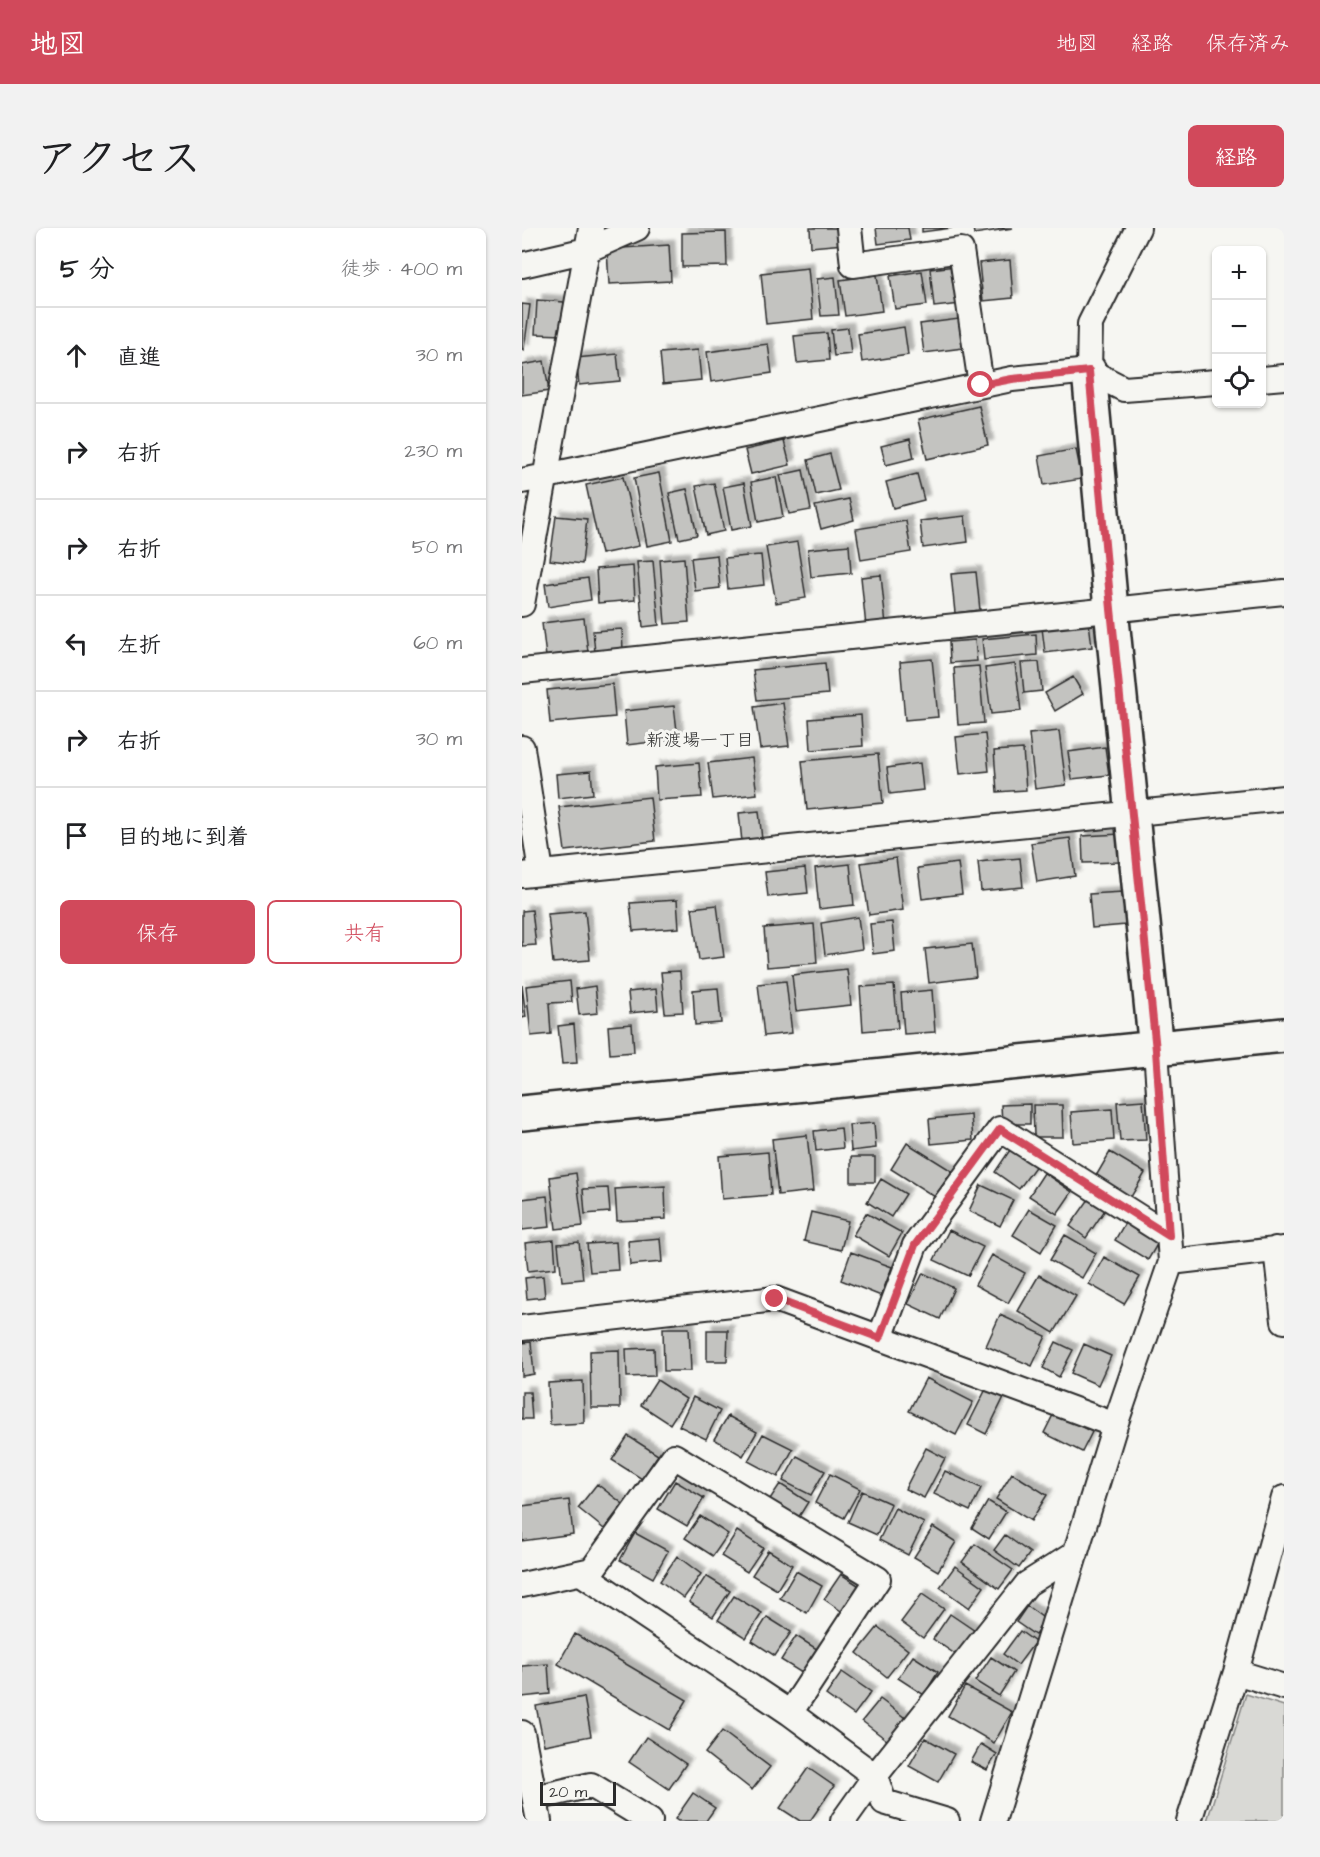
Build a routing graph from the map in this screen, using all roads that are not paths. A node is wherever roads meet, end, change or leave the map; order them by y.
1 (637, 228) edge
2 (849, 228) edge
3 (1138, 228) edge
4 (589, 239) edge
5 (522, 266) edge
6 (1089, 371) junction
7 (1284, 377) edge
8 (1266, 379) edge
9 (1212, 382) edge
10 (981, 385) junction
11 (533, 479) edge
12 (1284, 592) edge
13 (522, 604) edge
14 (1111, 609) junction
15 (522, 671) edge
16 (522, 748) edge
17 (1284, 798) edge
18 (1132, 813) junction
19 (531, 874) edge
20 (1284, 1035) edge
21 (1156, 1050) junction
22 (522, 1113) edge
23 (1169, 1236) junction
24 (1280, 1249) edge
25 (1171, 1262) junction
26 (1284, 1321) edge
27 (522, 1329) edge
28 (880, 1338) junction
29 (1115, 1425) junction
30 (1284, 1498) edge
31 (1076, 1553) junction
32 (1276, 1553) edge
33 (580, 1573) junction
34 (522, 1585) edge
35 (1236, 1672) junction
36 (1284, 1687) edge
37 (790, 1713) junction
38 (522, 1733) edge
39 (875, 1776) junction
40 (537, 1810) edge
41 (650, 1821) edge
42 (843, 1821) edge
43 (947, 1821) edge
44 (993, 1821) edge
45 (1189, 1821) edge

1 - 4 street
2 - 10 street
3 - 6 street
4 - 5 street
4 - 11 street
6 - 9 street
6 - 10 street
6 - 14 street
7 - 8 street
10 - 11 street
11 - 13 street
12 - 14 street
14 - 15 street
14 - 18 street
16 - 19 street
17 - 18 street
18 - 19 street
18 - 21 street
20 - 21 street
21 - 22 street
21 - 23 street
23 - 25 street
23 - 28 street
24 - 25 street
24 - 26 street
25 - 29 street
27 - 28 street
28 - 29 street
29 - 31 street
30 - 32 street
31 - 39 street
31 - 44 street
32 - 35 street
33 - 34 street
33 - 37 street
33 - 37 street
35 - 36 street
35 - 45 street
37 - 39 street
38 - 40 street
39 - 42 street
39 - 43 street
40 - 41 street

